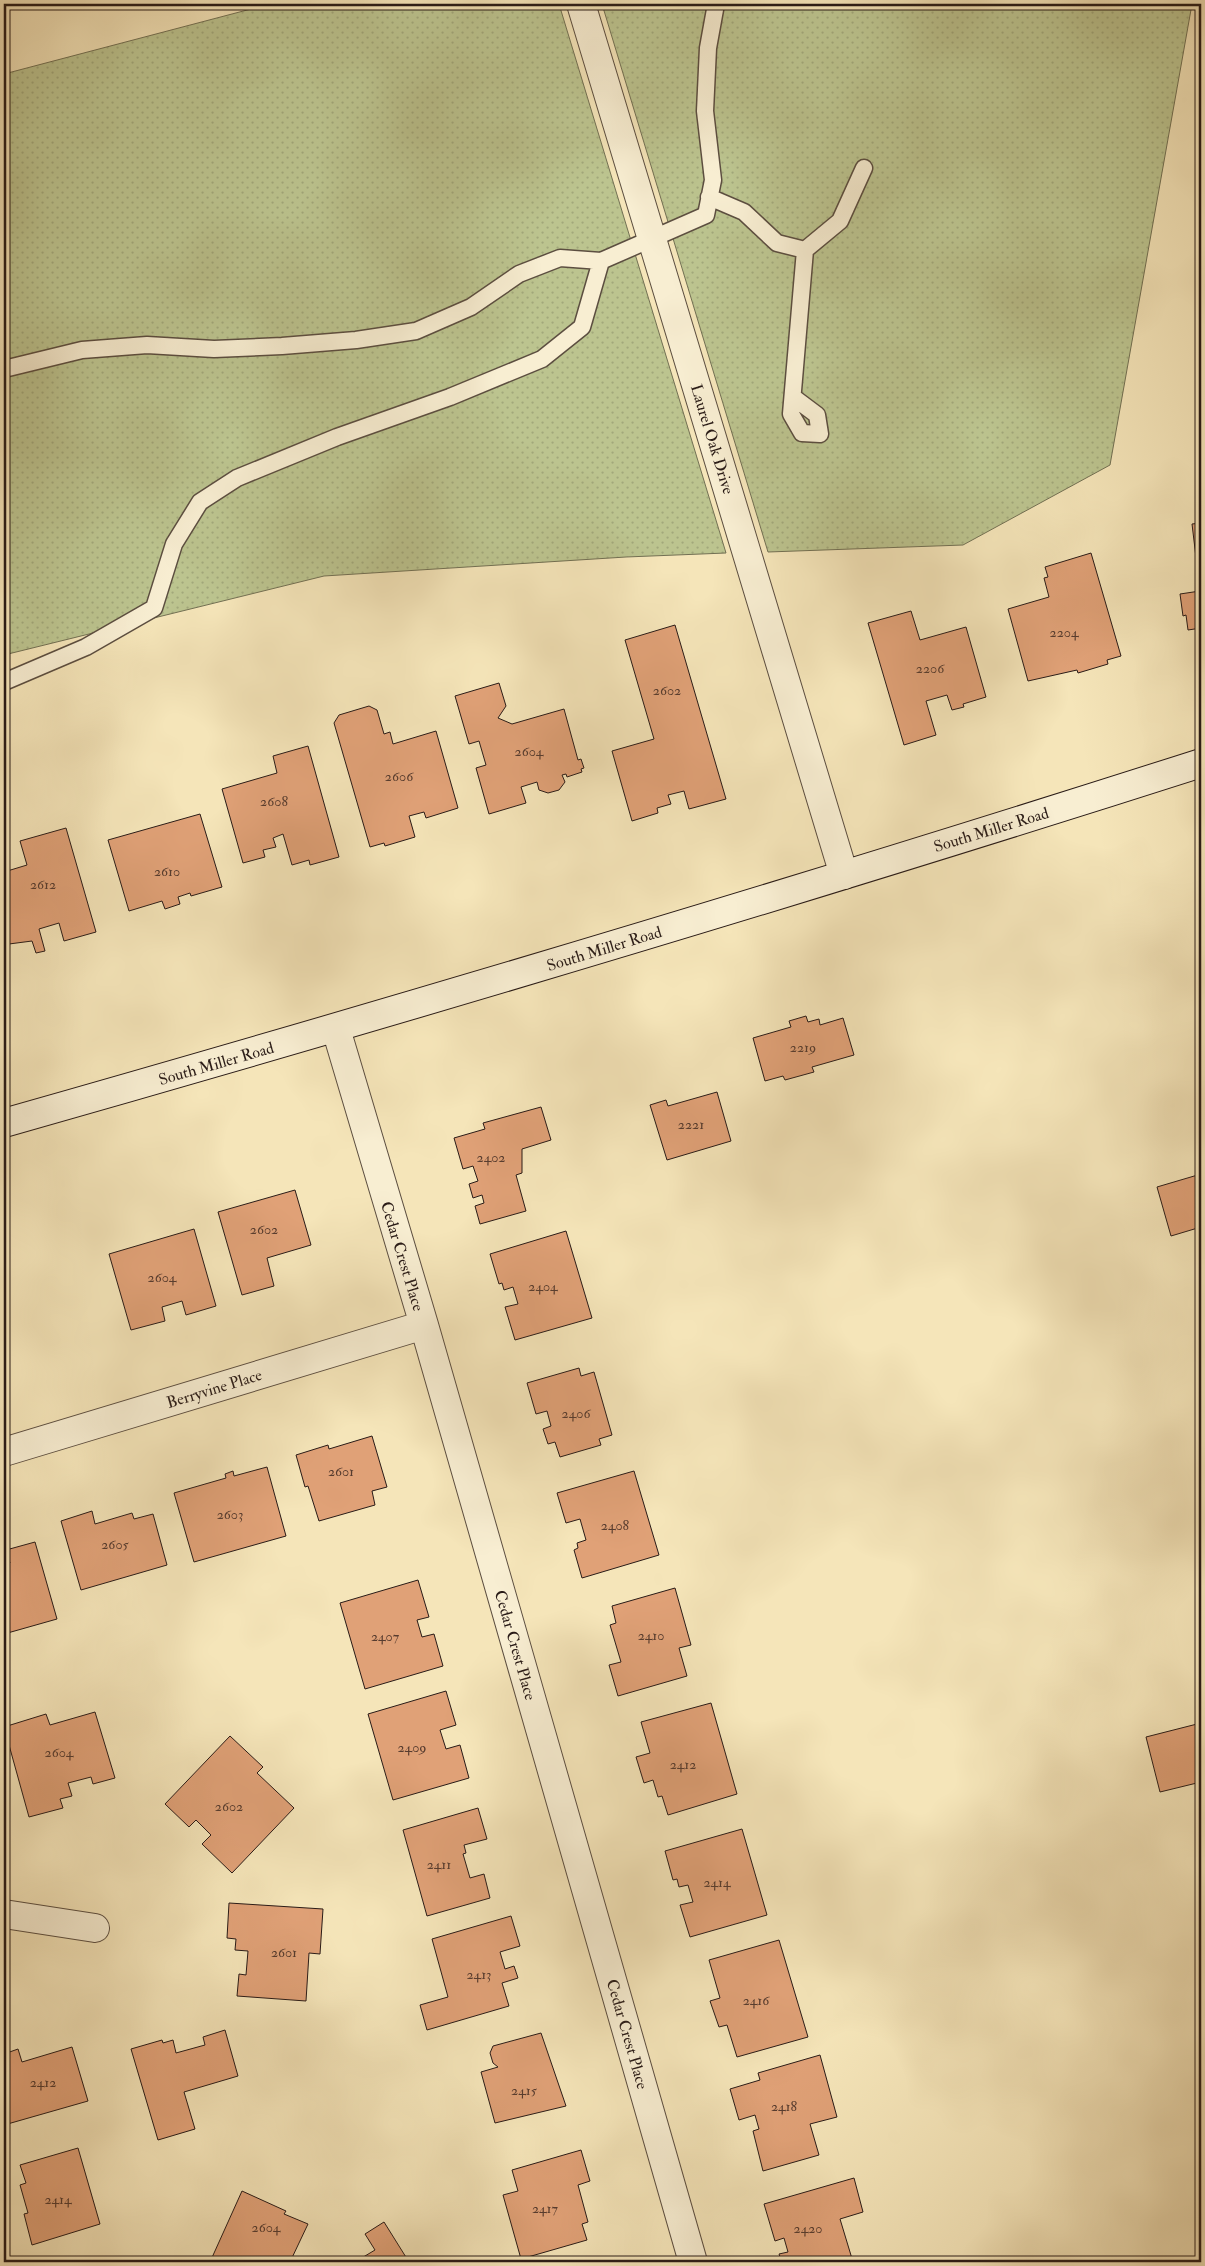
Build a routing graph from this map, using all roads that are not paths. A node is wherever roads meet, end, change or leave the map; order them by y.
1 (581, 4) edge
2 (716, 4) edge
3 (864, 168) dead end
4 (709, 197) junction
5 (652, 240) junction
6 (804, 250) junction
7 (601, 262) junction
8 (4, 370) edge
9 (793, 397) dead end
10 (4, 682) edge
11 (1201, 763) edge
12 (844, 875) junction
13 (336, 1029) junction
14 (4, 1123) edge
15 (424, 1325) junction
16 (4, 1452) edge
17 (4, 1914) edge
18 (95, 1928) dead end
19 (693, 2262) edge

1 - 5 street, Laurel Oak Drive
2 - 4 lane
3 - 6 lane
4 - 5 lane
4 - 6 lane
5 - 7 lane
5 - 12 street, Laurel Oak Drive
6 - 9 lane
7 - 8 lane
7 - 10 lane
11 - 12 street, South Miller Road
12 - 13 street, South Miller Road
13 - 14 street, South Miller Road
13 - 15 street, Cedar Crest Place
15 - 16 street, Berryvine Place
15 - 19 street, Cedar Crest Place
17 - 18 street

